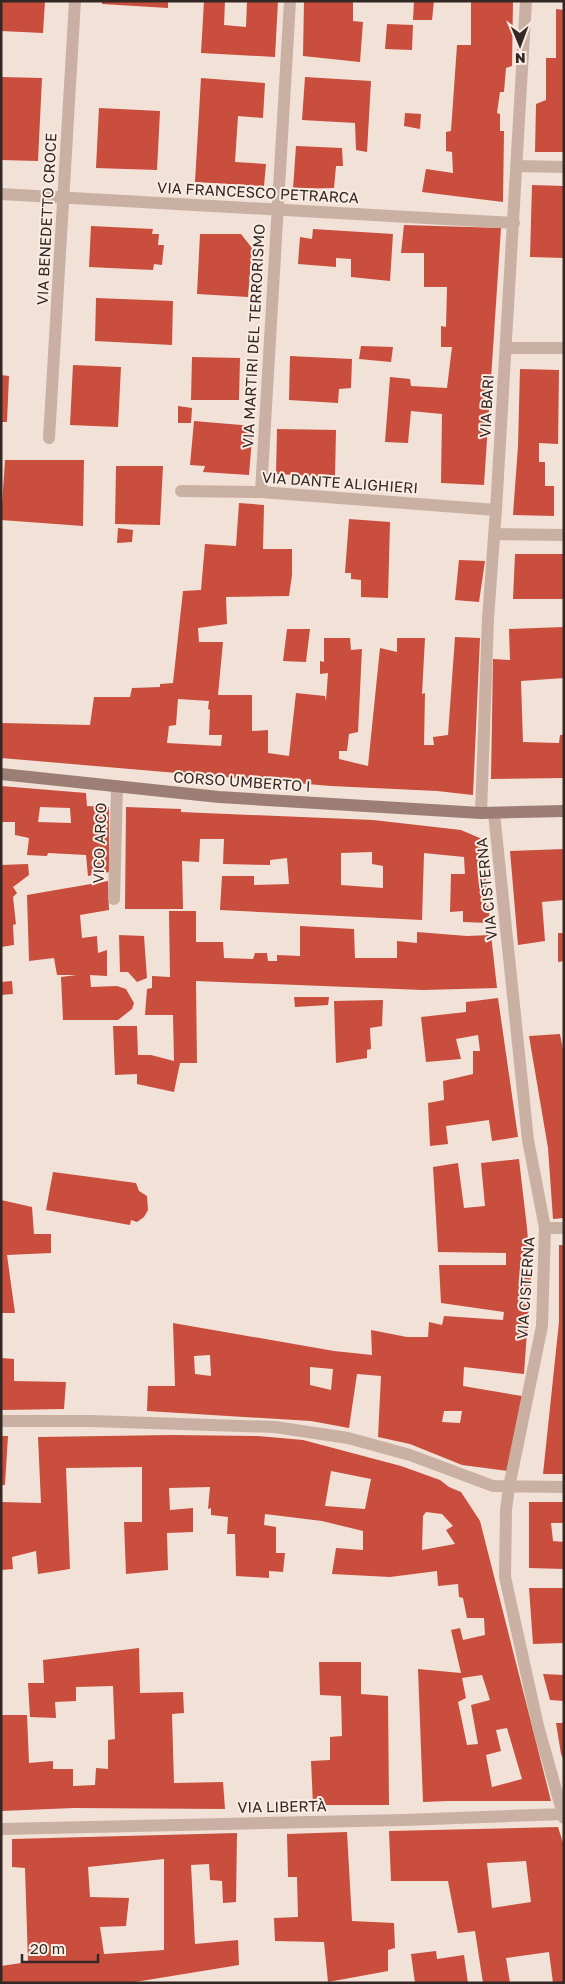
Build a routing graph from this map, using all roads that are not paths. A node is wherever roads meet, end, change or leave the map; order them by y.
1 (75, 1) edge
2 (290, 1) edge
3 (526, 1) edge
4 (517, 166) junction
5 (564, 167) edge
6 (1, 194) edge
7 (64, 197) junction
8 (277, 209) junction
9 (514, 222) junction
10 (506, 348) junction
11 (564, 348) edge
12 (49, 438) dead end
13 (181, 491) dead end
14 (261, 492) junction
15 (496, 510) junction
16 (495, 534) junction
17 (564, 536) edge
18 (1, 774) edge
19 (117, 787) junction
20 (564, 811) edge
21 (494, 813) junction
22 (481, 814) junction
23 (114, 900) dead end
24 (545, 1228) junction
25 (564, 1228) edge
26 (1, 1421) edge
27 (509, 1487) junction
28 (564, 1487) edge
29 (559, 1787) edge
30 (563, 1816) edge
31 (1, 1829) edge

1 - 7 street, VIA BENEDETTO CROCE
2 - 8 street, VIA MARTIRI DEL TERRORISMO
3 - 4 street, VIA BARI
4 - 5 street
4 - 9 street, VIA BARI
6 - 7 street, VIA FRANCESCO PETRARCA
7 - 8 street, VIA FRANCESCO PETRARCA
7 - 12 street, VIA BENEDETTO CROCE
8 - 9 street, VIA FRANCESCO PETRARCA
8 - 14 street, VIA MARTIRI DEL TERRORISMO
9 - 10 street, VIA BARI
10 - 11 street
10 - 15 street, VIA BARI
13 - 14 street, VIA DANTE ALIGHIERI
14 - 15 street, VIA DANTE ALIGHIERI
15 - 16 street, VIA BARI
16 - 17 street
16 - 22 street, VIA BARI
18 - 19 main road, CORSO UMBERTO I
19 - 22 main road, CORSO UMBERTO I
19 - 23 street, VICO ARCO
20 - 21 main road, CORSO UMBERTO I
21 - 22 main road, CORSO UMBERTO I
21 - 24 street, VIA CISTERNA
24 - 25 street
24 - 27 street, VIA CISTERNA
26 - 27 street
27 - 28 street
27 - 29 street, VIA CISTERNA
29 - 30 street, VIA CISTERNA
30 - 31 street, VIA LIBERTÀ

